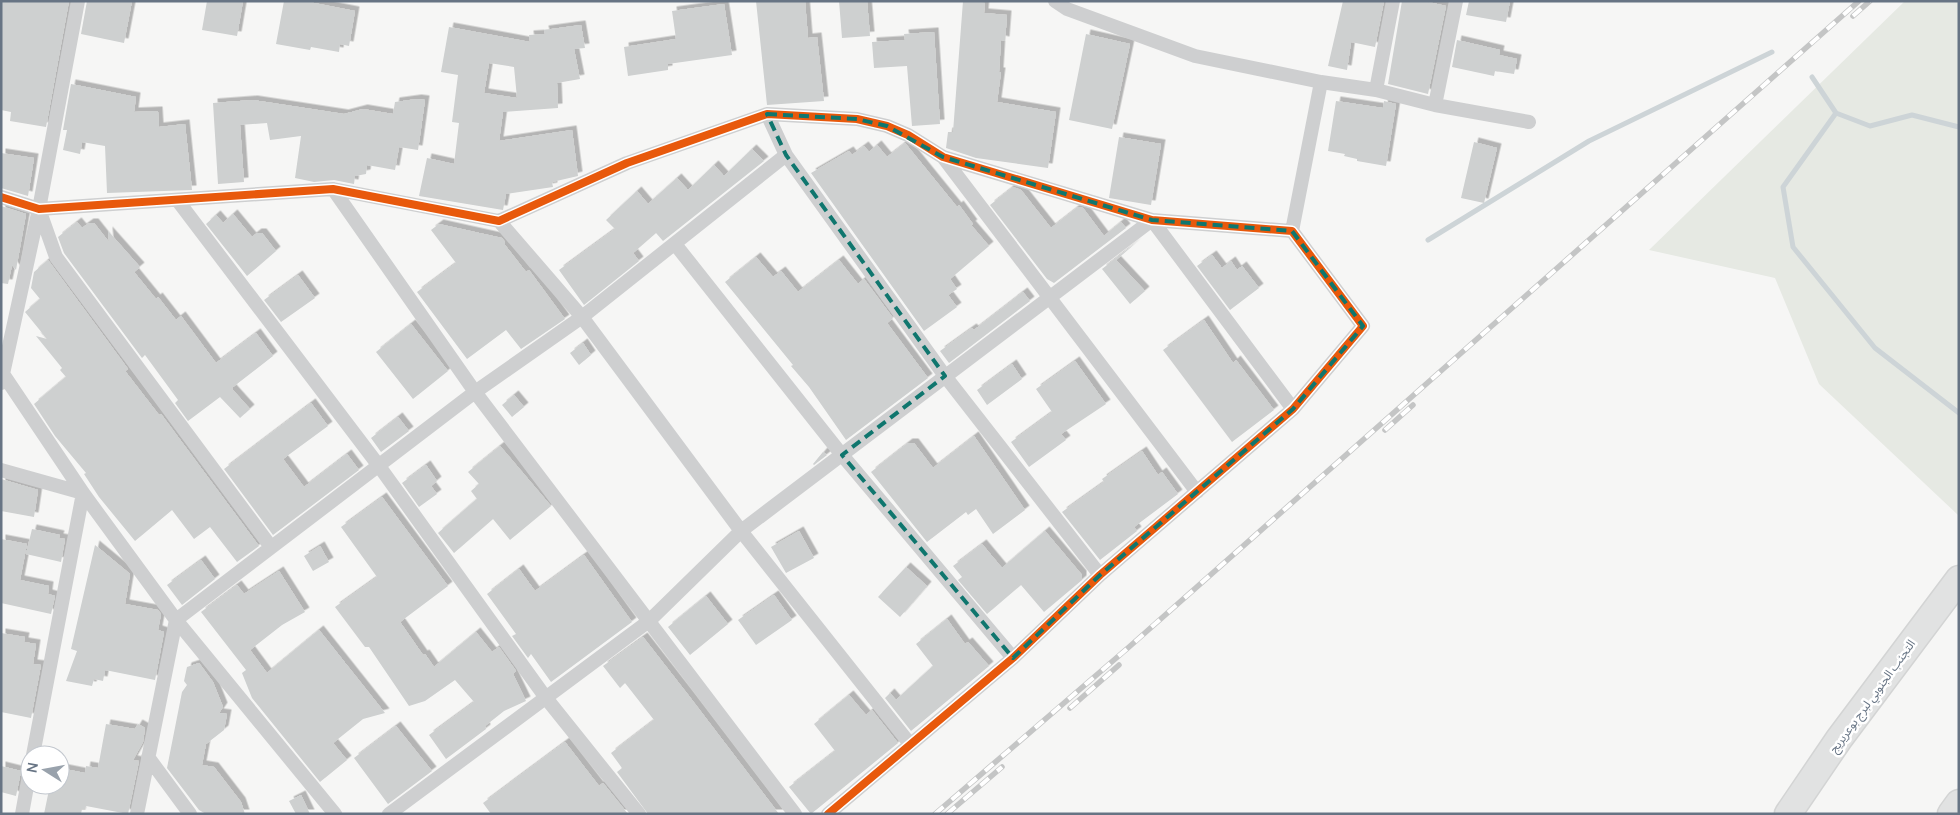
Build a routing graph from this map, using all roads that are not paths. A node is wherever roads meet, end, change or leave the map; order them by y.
1 (78, 1) edge
2 (1055, 1) edge
3 (1393, 1) edge
4 (1456, 1) edge
5 (1321, 82) junction
6 (1376, 90) junction
7 (1435, 105) junction
8 (767, 114) junction
9 (1529, 122) dead end
10 (786, 155) junction
11 (943, 157) junction
12 (333, 189) junction
13 (1, 197) edge
14 (178, 200) junction
15 (39, 209) junction
16 (499, 220) junction
17 (1152, 220) junction
18 (1292, 231) junction
19 (675, 244) junction
20 (1049, 298) junction
21 (582, 317) junction
22 (945, 376) junction
23 (2, 378) edge
24 (475, 392) junction
25 (1293, 409) junction
26 (842, 455) junction
27 (378, 466) junction
28 (1, 470) edge
29 (1197, 492) junction
30 (83, 493) junction
31 (741, 531) junction
32 (271, 547) junction
33 (1100, 575) junction
34 (1959, 580) edge
35 (176, 620) junction
36 (648, 621) junction
37 (1013, 658) junction
38 (546, 698) junction
39 (910, 744) junction
40 (35, 745) edge
41 (148, 757) junction
42 (25, 795) edge
43 (1959, 803) edge
44 (22, 814) edge
45 (136, 814) edge
46 (190, 814) edge
47 (335, 814) edge
48 (389, 814) edge
49 (639, 814) edge
50 (795, 814) edge
51 (828, 814) edge
52 (1788, 814) edge
53 (1951, 814) edge

1 - 15 street
2 - 5 street
3 - 6 street
4 - 7 street
5 - 6 street
5 - 18 street
6 - 7 street
7 - 9 street
8 - 10 street
8 - 11 street
8 - 16 street
10 - 19 street
10 - 22 street
11 - 17 street
11 - 20 street
12 - 14 street
12 - 16 street
12 - 24 street
13 - 15 street
14 - 15 street
14 - 27 street
15 - 23 street
15 - 32 street
16 - 21 street
17 - 18 street
17 - 20 street
17 - 25 street
18 - 25 street
19 - 21 street
19 - 26 street
20 - 22 street
20 - 29 street
21 - 24 street
21 - 31 street
22 - 26 street
22 - 33 street
23 - 30 street
24 - 27 street
24 - 36 street
25 - 29 street
26 - 31 street
26 - 37 street
27 - 32 street
27 - 38 street
28 - 30 street
29 - 33 street
30 - 35 street
30 - 40 street
31 - 36 street
31 - 39 street
32 - 35 street
33 - 37 street
34 - 52 highway, التجنب الجنوبي لبرج بوعريريج
35 - 41 street
35 - 47 street
36 - 38 street
36 - 50 street
37 - 39 street
38 - 48 street
38 - 49 street
39 - 51 street
41 - 45 street
41 - 46 street
42 - 44 street
43 - 53 highway

